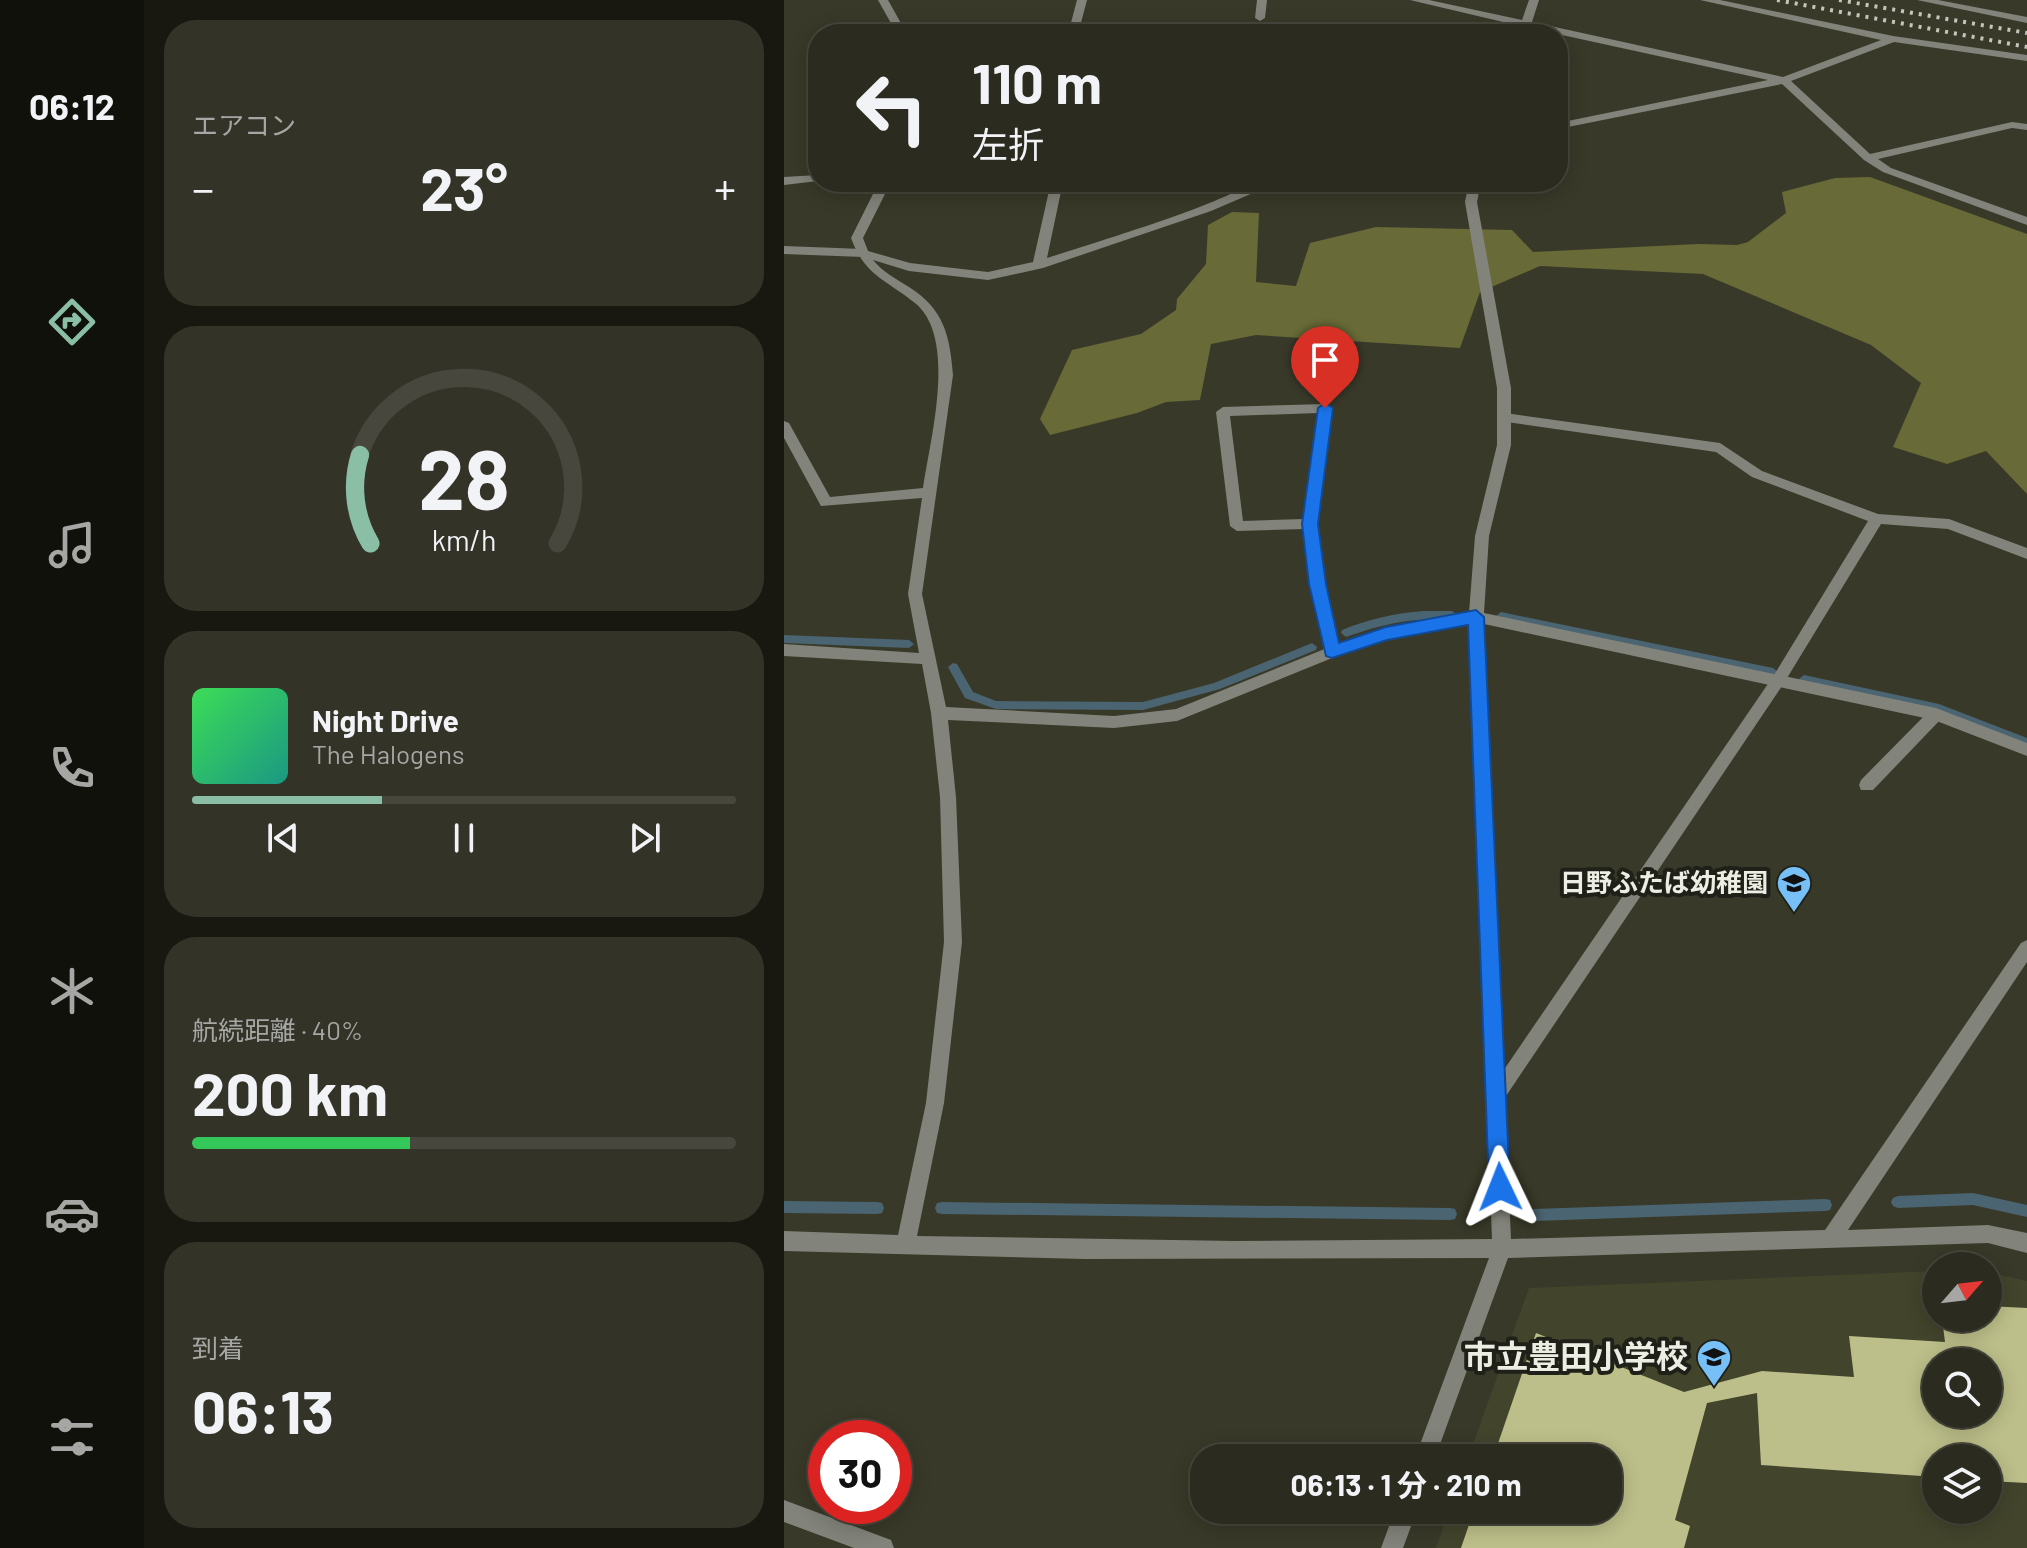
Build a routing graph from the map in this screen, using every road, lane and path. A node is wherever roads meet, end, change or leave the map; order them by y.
1 (883, 0) edge
2 (1082, 0) edge
3 (1262, 0) edge
4 (1415, 0) edge
5 (1534, 0) edge
6 (1705, 0) edge
7 (1922, 0) edge
8 (1955, 3) edge
9 (1260, 18) dead end
10 (2027, 20) edge
11 (896, 24) edge
12 (1076, 24) edge
13 (1502, 24) edge
14 (1526, 24) edge
15 (1568, 38) edge
16 (1893, 39) junction
17 (2027, 58) edge
18 (1784, 80) junction
19 (1568, 124) edge
20 (2027, 127) edge
21 (1868, 158) junction
22 (808, 179) edge
23 (784, 181) edge
24 (880, 192) edge
25 (1055, 192) edge
26 (1247, 192) edge
27 (1473, 192) edge
28 (2027, 221) edge
29 (784, 250) edge
30 (863, 253) junction
31 (1039, 265) junction
32 (1505, 418) junction
33 (784, 426) edge
34 (929, 492) junction
35 (1877, 519) junction
36 (1310, 524) junction
37 (2027, 554) edge
38 (1476, 617) junction
39 (784, 650) edge
40 (1332, 652) junction
41 (928, 659) junction
42 (1779, 679) junction
43 (939, 713) junction
44 (1936, 714) junction
45 (2027, 750) edge
46 (1867, 785) dead end
47 (2027, 948) edge
48 (1496, 1096) junction
49 (1830, 1240) junction
50 (784, 1241) edge
51 (2027, 1243) edge
52 (905, 1246) junction
53 (1502, 1248) junction
54 (1430, 1444) edge
55 (784, 1511) edge
56 (1401, 1524) edge
57 (883, 1548) edge
58 (1392, 1548) edge

1 - 11 street
2 - 12 street
3 - 9 street
4 - 13 street
5 - 14 street
6 - 16 street
7 - 8 street
8 - 10 street
15 - 18 street
16 - 17 street
16 - 18 street
18 - 19 street
18 - 21 street
20 - 21 street
21 - 28 street
22 - 23 street
24 - 30 street
25 - 31 street
26 - 31 street
27 - 32 street
29 - 30 street
30 - 31 street
30 - 34 street
32 - 35 street
32 - 38 street
33 - 34 street
34 - 41 street
35 - 37 street
35 - 42 street
36 - 36 street
36 - 40 street
38 - 40 street
38 - 42 street
38 - 48 street
39 - 41 street
40 - 43 street
41 - 43 street
42 - 44 street
42 - 48 street
43 - 52 street
44 - 45 street
44 - 46 street
47 - 49 street
48 - 53 street
49 - 51 street
49 - 53 street
50 - 52 street
52 - 53 street
53 - 54 street
55 - 57 street
56 - 58 street

